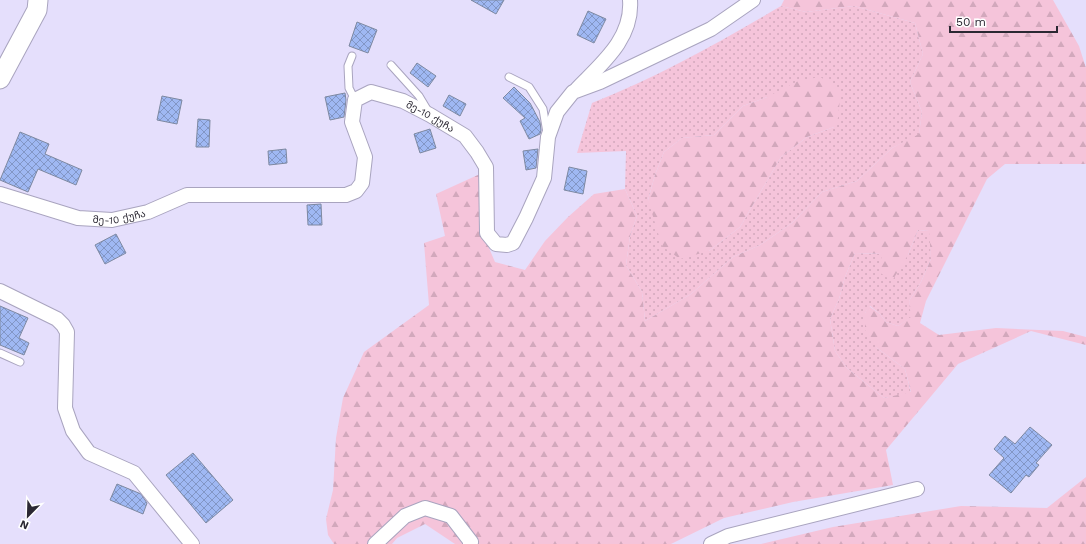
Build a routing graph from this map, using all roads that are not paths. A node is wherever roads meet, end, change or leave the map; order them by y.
1 (38, 0) edge
2 (630, 0) edge
3 (753, 0) edge
4 (352, 56) dead end
5 (391, 65) dead end
6 (509, 77) dead end
7 (0, 79) edge
8 (573, 92) junction
9 (356, 100) junction
10 (430, 115) junction
11 (548, 137) junction
12 (0, 194) edge
13 (0, 291) edge
14 (0, 353) edge
15 (20, 362) dead end
16 (917, 490) dead end
17 (192, 544) edge
18 (375, 544) edge
19 (470, 544) edge
20 (711, 544) edge

1 - 7 street
2 - 8 street, მე-10 ქუჩა
3 - 8 street
4 - 9 lane
5 - 10 lane
6 - 11 lane
8 - 11 street, მე-10 ქუჩა
9 - 10 street, მე-10 ქუჩა
9 - 12 street, მე-10 ქუჩა
10 - 11 street, მე-10 ქუჩა
13 - 17 street
14 - 15 lane
16 - 20 street
18 - 19 street

